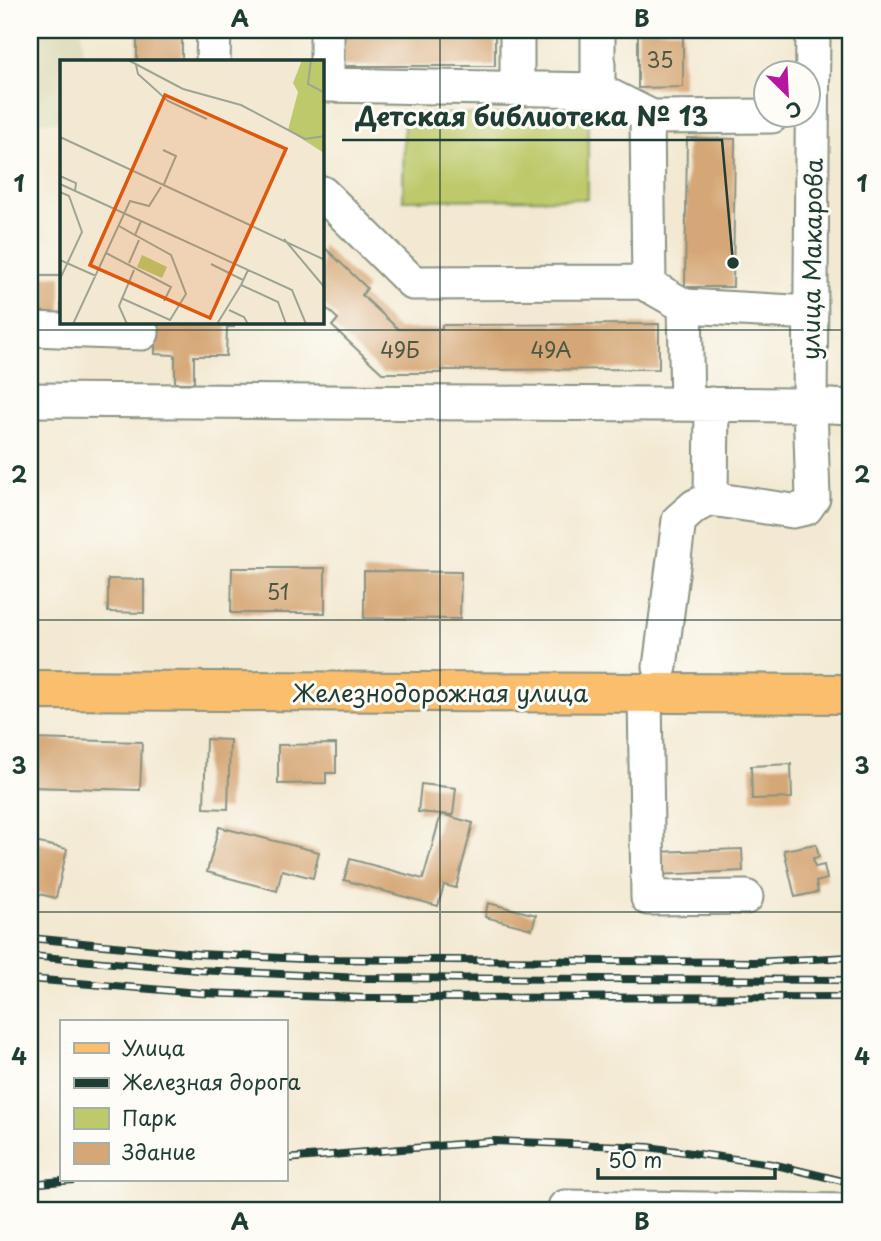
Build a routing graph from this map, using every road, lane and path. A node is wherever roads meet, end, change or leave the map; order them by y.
1 (214, 30) edge
2 (327, 30) edge
3 (517, 30) edge
4 (598, 30) edge
5 (813, 30) edge
6 (213, 60) edge
7 (812, 60) edge
8 (517, 88) junction
9 (597, 90) junction
10 (647, 115) junction
11 (752, 116) edge
12 (810, 130) edge
13 (324, 196) edge
14 (649, 285) junction
15 (685, 306) junction
16 (811, 313) junction
17 (30, 329) edge
18 (142, 333) dead end
19 (30, 400) edge
20 (700, 404) junction
21 (810, 405) junction
22 (851, 407) edge
23 (711, 499) junction
24 (653, 680) junction
25 (30, 690) edge
26 (851, 694) edge
27 (746, 897) dead end
28 (565, 1207) dead end
29 (851, 1211) edge

1 - 6 street
2 - 8 street
3 - 8 street
4 - 9 street
5 - 7 street, улица Макарова
8 - 9 street
9 - 10 street
10 - 11 street
10 - 14 street
12 - 16 street, улица Макарова
13 - 14 street
14 - 15 street
15 - 16 street
15 - 20 street
16 - 21 street, улица Макарова
17 - 18 street
19 - 20 street
20 - 21 street
20 - 23 street
21 - 22 street
21 - 23 street, улица Макарова
23 - 24 street
24 - 25 main road, Железнодорожная улица
24 - 26 main road, Железнодорожная улица
24 - 27 street
28 - 29 street

